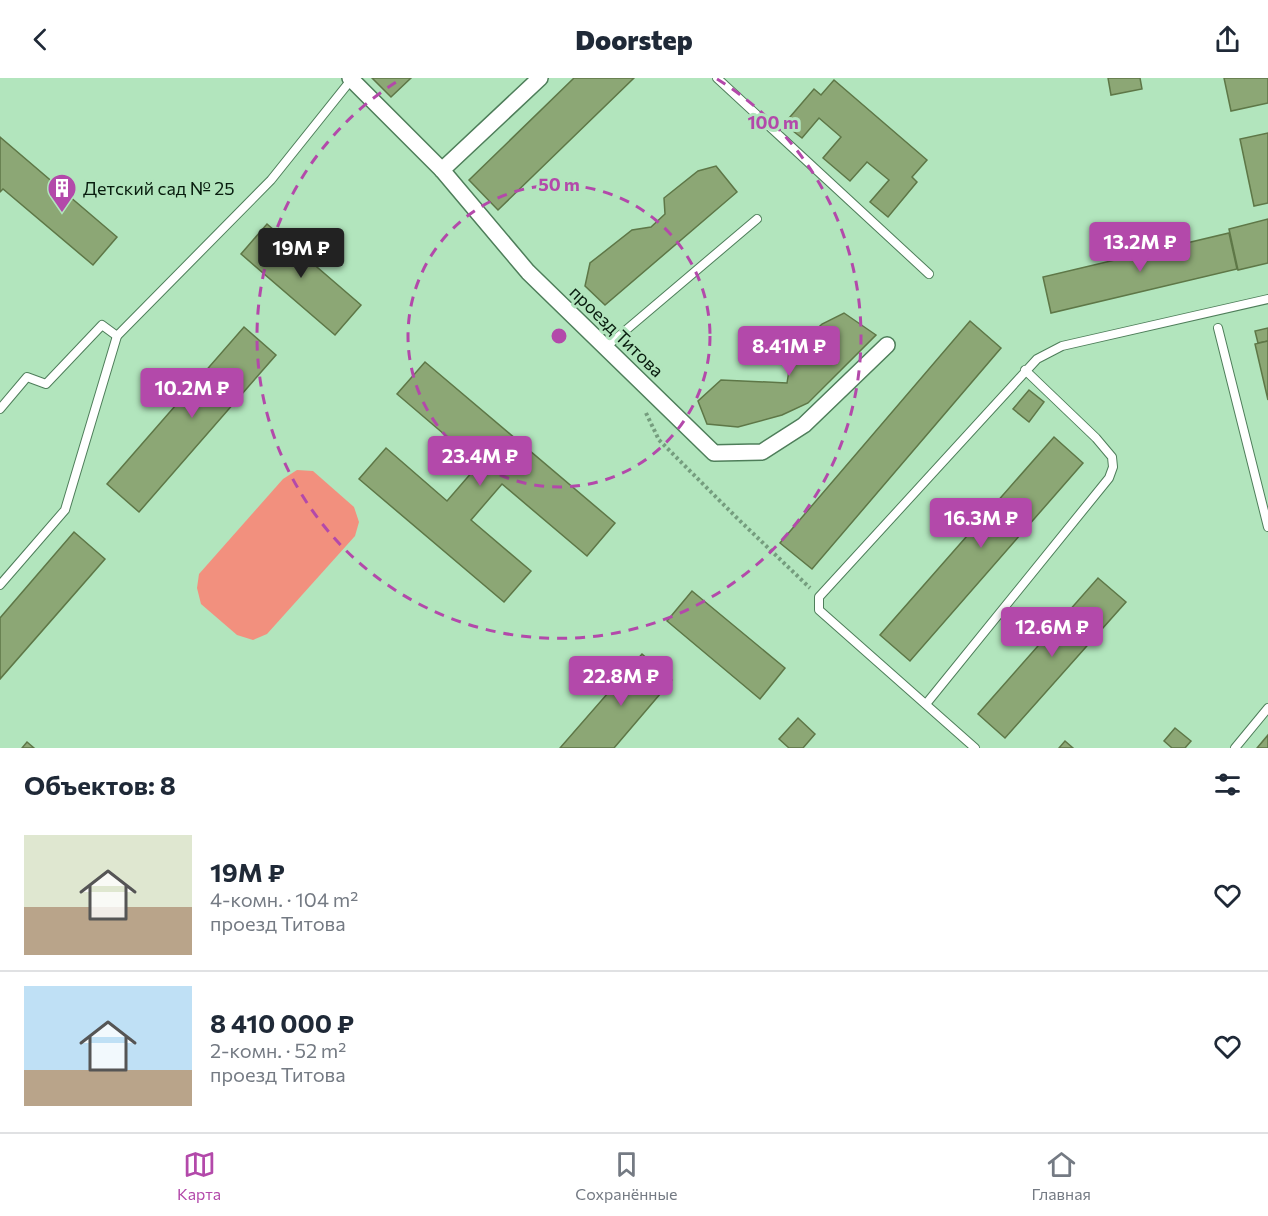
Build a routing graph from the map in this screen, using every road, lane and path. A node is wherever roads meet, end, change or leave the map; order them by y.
1 (540, 78) edge
2 (717, 78) edge
3 (351, 79) edge
4 (442, 170) junction
5 (757, 219) dead end
6 (929, 274) dead end
7 (1268, 299) edge
8 (1218, 328) dead end
9 (117, 336) junction
10 (886, 345) dead end
11 (606, 347) junction
12 (1025, 370) junction
13 (644, 408) dead end
14 (0, 410) edge
15 (1268, 527) edge
16 (0, 585) edge
17 (819, 597) junction
18 (926, 704) junction
19 (1268, 708) edge
20 (975, 748) edge
21 (1236, 748) edge

1 - 4 street
2 - 6 lane
3 - 4 street, проезд Титова
3 - 9 lane
4 - 11 street, проезд Титова
5 - 11 lane
7 - 12 lane
8 - 15 lane
9 - 14 lane
9 - 16 lane
10 - 11 street, проезд Титова
12 - 17 lane
12 - 18 lane
13 - 17 path
17 - 18 lane
18 - 20 lane
19 - 21 lane

